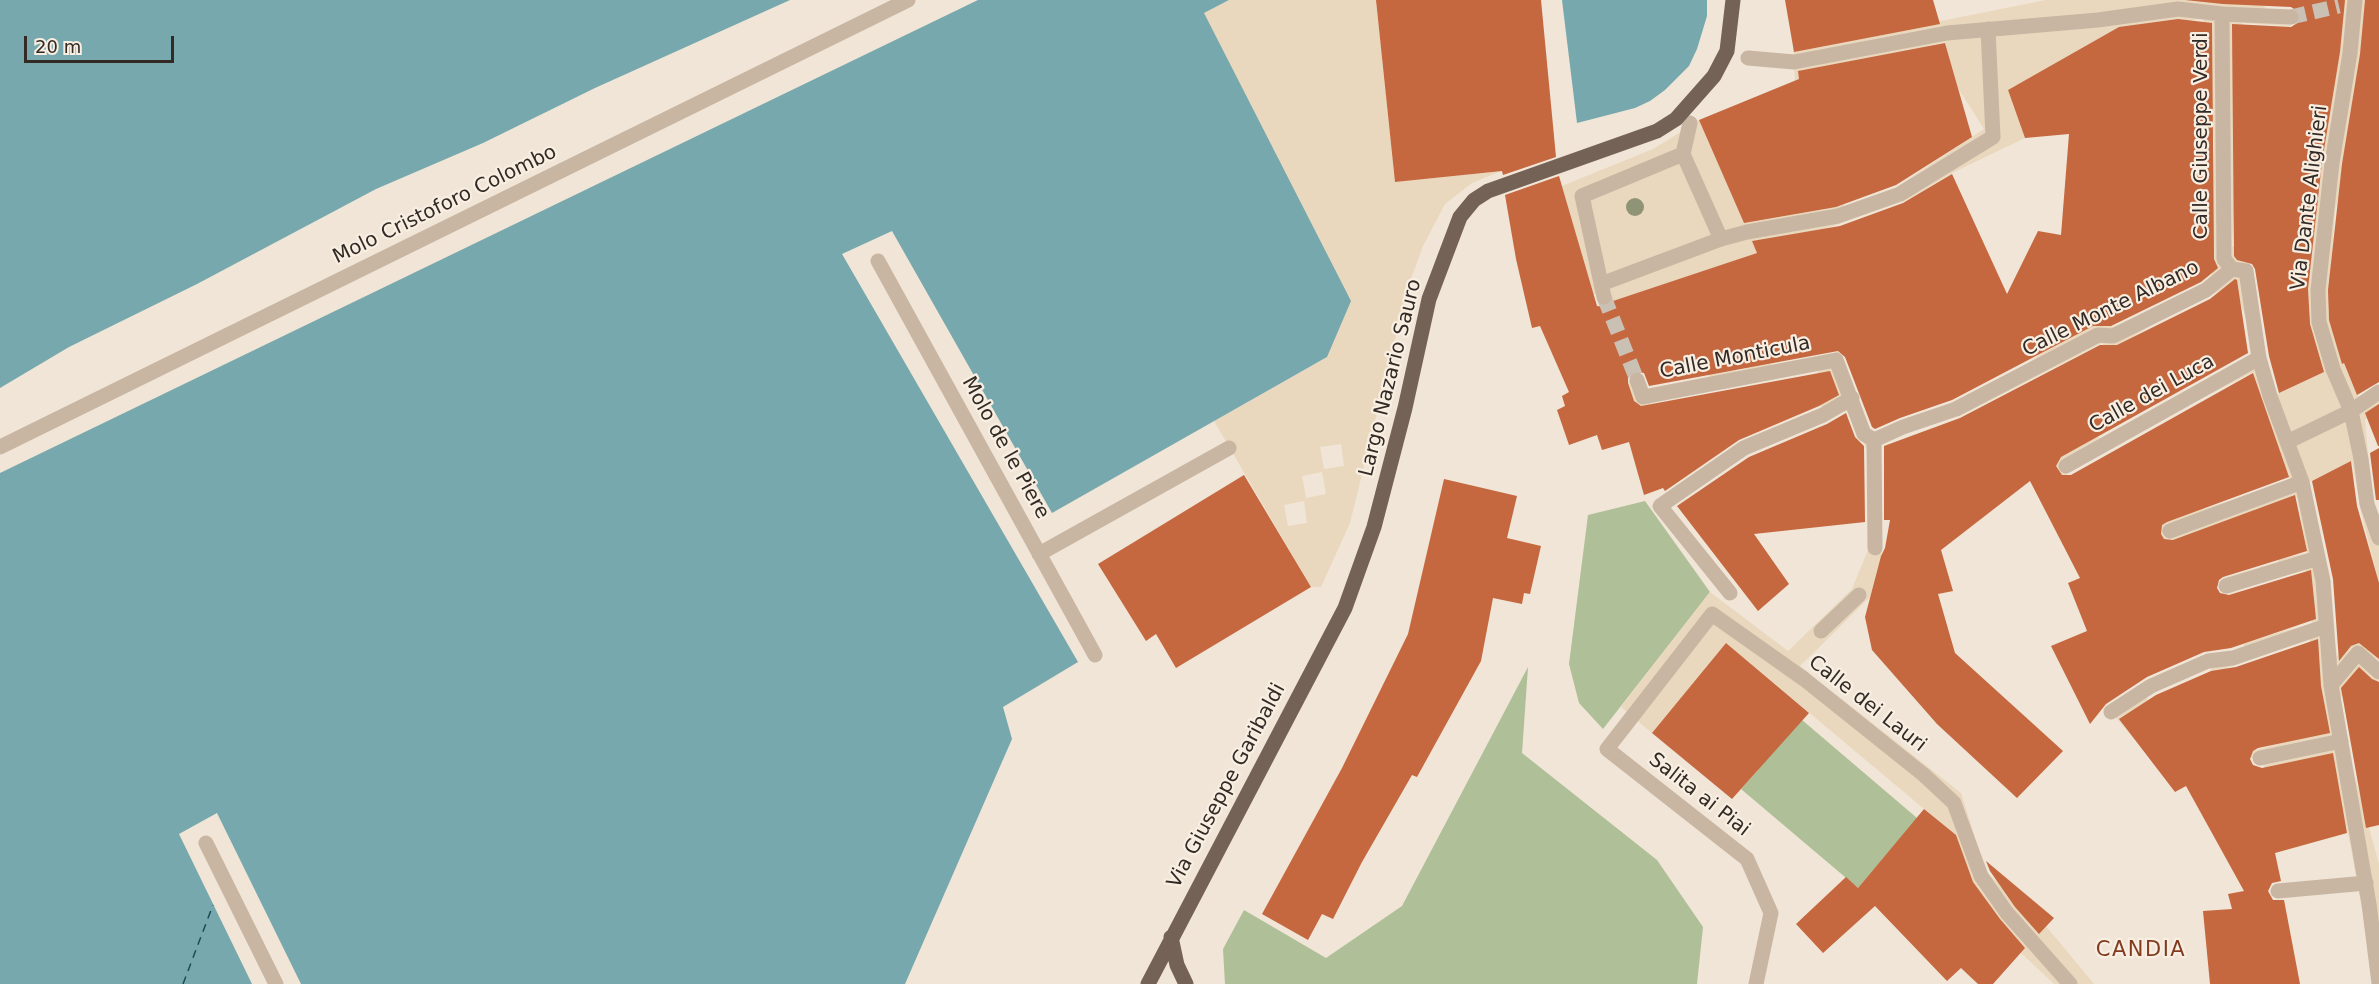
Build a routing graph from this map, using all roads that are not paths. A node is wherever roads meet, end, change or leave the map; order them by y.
1 (908, 0) edge
2 (1733, 0) edge
3 (2355, 0) edge
4 (2177, 4) edge
5 (2340, 6) dead end
6 (2222, 14) junction
7 (2291, 17) tunnel mouth
8 (1988, 29) junction
9 (1748, 58) dead end
10 (1690, 123) dead end
11 (1683, 154) junction
12 (1721, 239) junction
13 (878, 261) dead end
14 (2232, 269) junction
15 (2259, 358) junction
16 (1637, 380) tunnel mouth
17 (2379, 392) edge
18 (1852, 398) junction
19 (2351, 411) junction
20 (1874, 440) junction
21 (2287, 442) junction
22 (0, 447) edge
23 (1229, 448) dead end
24 (2066, 466) dead end
25 (2302, 482) junction
26 (2170, 531) dead end
27 (2379, 538) edge
28 (1875, 548) dead end
29 (1039, 554) junction
30 (2318, 558) junction
31 (2226, 586) dead end
32 (1730, 593) dead end
33 (1859, 594) dead end
34 (1345, 608) joint
35 (2326, 626) junction
36 (1821, 631) dead end
37 (1796, 654) dead end
38 (1095, 655) dead end
39 (1784, 666) junction
40 (2379, 672) edge
41 (2331, 685) junction
42 (2111, 712) dead end
43 (2341, 741) junction
44 (1607, 749) joint
45 (2260, 758) dead end
46 (206, 843) dead end
47 (2366, 883) junction
48 (2278, 891) dead end
49 (2376, 926) edge
50 (1171, 937) junction
51 (2379, 983) edge
52 (276, 984) edge
53 (1148, 984) edge
54 (1186, 984) edge
55 (1756, 984) edge
56 (2070, 984) edge

1 - 22 street, Molo Cristoforo Colombo
2 - 34 main road, Largo Nazario Sauro
3 - 5 street
3 - 19 street, Via Dante Alighieri
4 - 6 street
4 - 8 street
6 - 7 street
6 - 14 street, Calle Giuseppe Verdi
8 - 9 street
8 - 12 street
10 - 11 street
11 - 12 street
11 - 12 street
13 - 29 street, Molo de le Piere
14 - 15 street, Calle Giuseppe Verdi
14 - 20 street, Calle Monte Albano
15 - 21 street, Calle Giuseppe Verdi
15 - 24 street, Calle dei Luca
16 - 18 street, Calle Monticula
17 - 19 street
18 - 20 street, Calle Monticula
18 - 32 street
19 - 21 street
19 - 27 street, Via Dante Alighieri
20 - 28 street
21 - 25 street, Calle Giuseppe Verdi
23 - 29 street
25 - 26 street
25 - 30 street, Calle Giuseppe Verdi
29 - 38 street, Molo de le Piere
30 - 31 street
30 - 35 street, Calle Giuseppe Verdi
33 - 36 street
34 - 50 main road, Via Giuseppe Garibaldi
35 - 41 street, Calle Giuseppe Verdi
35 - 42 street
37 - 39 street
39 - 44 street, Calle dei Lauri
39 - 56 street, Calle dei Lauri
40 - 41 street
41 - 43 street, Calle Giuseppe Verdi
43 - 45 street
43 - 47 street, Calle Giuseppe Verdi
44 - 55 street, Salita ai Piai
46 - 52 street
47 - 48 street
47 - 49 street, Calle Giuseppe Verdi
49 - 51 street, Calle Giuseppe Verdi
50 - 53 main road, Via Giuseppe Garibaldi
50 - 54 main road

